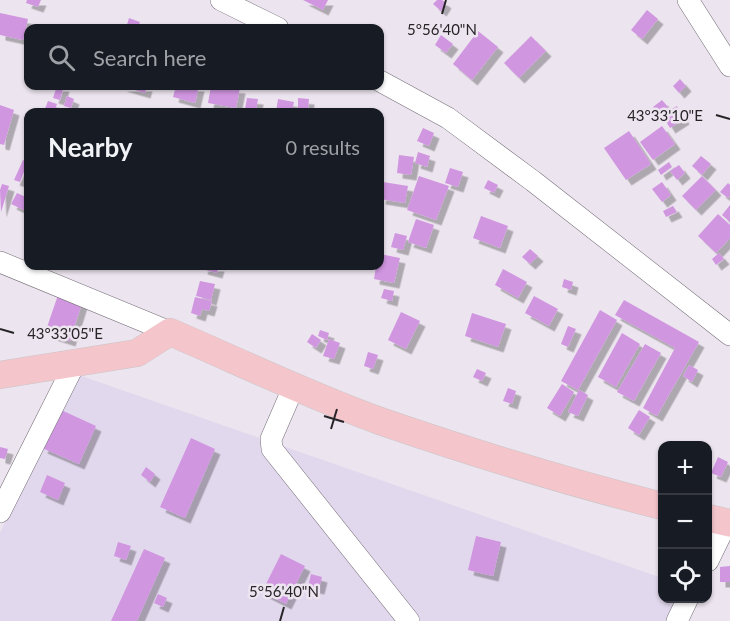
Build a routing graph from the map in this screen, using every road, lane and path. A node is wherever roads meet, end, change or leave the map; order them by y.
1 (221, 0) edge
2 (688, 0) edge
3 (270, 24) edge
4 (730, 66) edge
5 (384, 83) edge
6 (0, 262) edge
7 (170, 332) junction
8 (730, 335) edge
9 (75, 363) junction
10 (0, 375) edge
11 (294, 386) junction
12 (658, 505) edge
13 (0, 512) edge
14 (722, 521) edge
15 (712, 550) edge
16 (686, 603) edge
17 (409, 621) edge
18 (677, 621) edge

1 - 3 street
2 - 4 street
5 - 8 street
6 - 7 street
7 - 9 main road
7 - 11 main road
9 - 10 main road
9 - 13 street
11 - 12 main road
11 - 17 street
14 - 15 street
16 - 18 street

